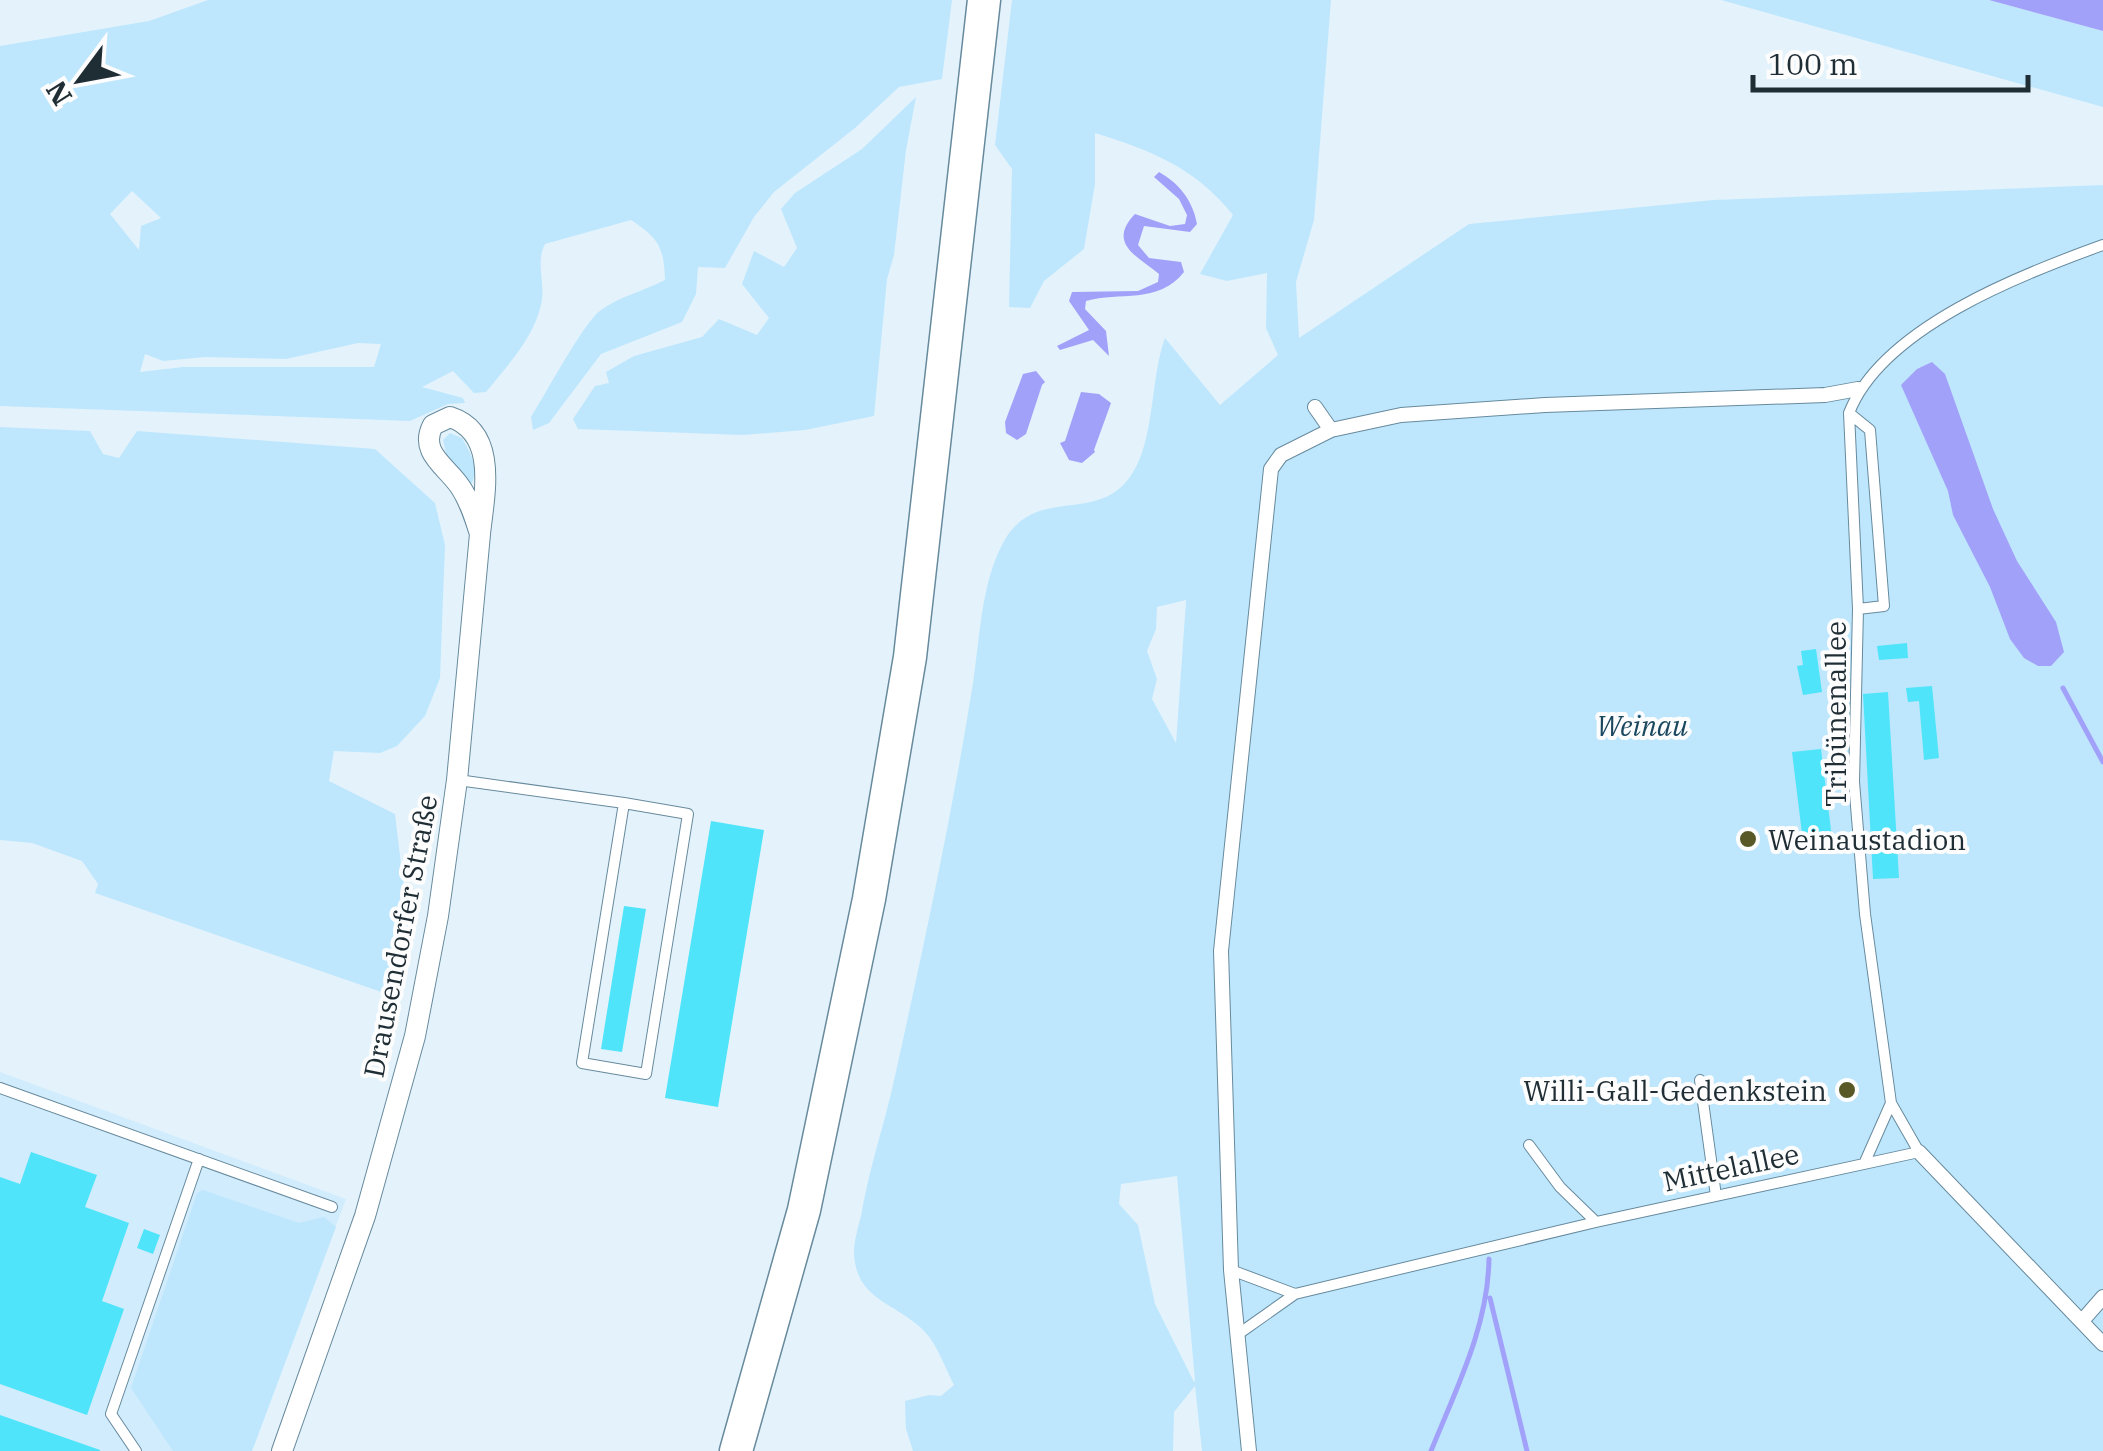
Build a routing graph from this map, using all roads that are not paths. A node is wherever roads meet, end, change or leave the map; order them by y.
1 (984, 0) edge
2 (2103, 244) edge
3 (1858, 388) junction
4 (1315, 407) dead end
5 (1849, 412) junction
6 (1331, 430) junction
7 (480, 534) junction
8 (1858, 609) junction
9 (457, 780) junction
10 (624, 803) junction
11 (1700, 1080) dead end
12 (0, 1088) edge
13 (1891, 1103) junction
14 (1529, 1144) dead end
15 (1919, 1152) junction
16 (200, 1159) junction
17 (1864, 1164) junction
18 (1716, 1196) junction
19 (332, 1207) dead end
20 (1596, 1222) junction
21 (1232, 1270) junction
22 (1295, 1294) junction
23 (2103, 1297) edge
24 (2082, 1321) junction
25 (1237, 1335) junction
26 (2103, 1344) edge
27 (136, 1451) edge
28 (282, 1451) edge
29 (736, 1451) edge
30 (1249, 1451) edge

1 - 29 highway
2 - 3 lane
3 - 5 lane, Tribünenallee
3 - 6 street
4 - 6 street
5 - 8 lane, Tribünenallee
5 - 8 lane
6 - 21 street
7 - 7 street, Drausendorfer Straße
7 - 9 street, Drausendorfer Straße
8 - 13 lane, Tribünenallee
9 - 10 lane
9 - 28 street, Drausendorfer Straße
10 - 10 lane
11 - 18 lane
12 - 16 lane
13 - 15 lane, Tribünenallee
13 - 17 lane
14 - 20 lane
15 - 17 lane, Mittelallee
15 - 24 street
16 - 19 lane
16 - 27 lane
17 - 18 lane, Mittelallee
18 - 20 lane, Mittelallee
20 - 22 lane, Mittelallee
21 - 22 lane
21 - 25 street
22 - 25 lane, Mittelallee
23 - 24 street
24 - 26 street
25 - 30 street

